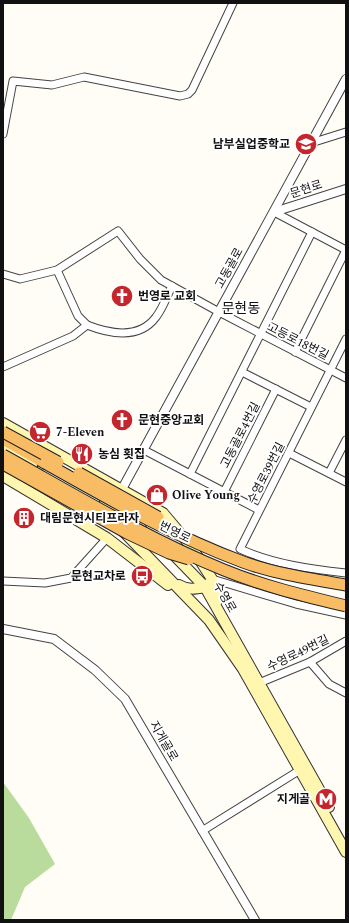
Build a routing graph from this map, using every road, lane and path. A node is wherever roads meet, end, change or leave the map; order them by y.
1 (233, 3) edge
2 (346, 80) edge
3 (346, 132) edge
4 (3, 134) edge
5 (311, 143) junction
6 (346, 189) edge
7 (274, 212) junction
8 (312, 232) junction
9 (346, 250) edge
10 (57, 270) junction
11 (3, 274) edge
12 (172, 286) junction
13 (219, 312) junction
14 (87, 325) junction
15 (260, 334) junction
16 (346, 339) edge
17 (295, 352) junction
18 (3, 367) edge
19 (330, 370) junction
20 (242, 372) junction
21 (346, 378) edge
22 (276, 389) junction
23 (311, 407) junction
24 (3, 423) edge
25 (3, 432) edge
26 (3, 439) edge
27 (346, 440) edge
28 (3, 442) edge
29 (3, 448) edge
30 (144, 450) junction
31 (288, 453) junction
32 (3, 465) edge
33 (329, 473) junction
34 (190, 474) junction
35 (346, 482) edge
36 (122, 489) junction
37 (224, 492) junction
38 (260, 510) junction
39 (108, 538) junction
40 (244, 562) junction
41 (346, 573) edge
42 (169, 578) junction
43 (3, 581) edge
44 (208, 583) junction
45 (346, 585) edge
46 (346, 606) edge
47 (346, 615) edge
48 (209, 620) junction
49 (3, 629) edge
50 (346, 641) edge
51 (310, 662) junction
52 (259, 683) junction
53 (346, 693) edge
54 (300, 770) junction
55 (202, 831) junction
56 (346, 838) edge
57 (346, 852) edge
58 (255, 920) edge

1 - 4 street
2 - 5 street, 고동골로
3 - 5 street
5 - 7 street, 고동골로
6 - 7 street, 문현로
7 - 8 street
7 - 13 street, 고동골로
8 - 9 street
8 - 15 street
9 - 17 street
10 - 11 street
10 - 12 street, 고등로18번길
10 - 14 street
12 - 13 street, 고등로18번길
12 - 14 street
13 - 15 street, 고등로18번길
13 - 30 street, 고동골로
14 - 18 street
15 - 17 street, 고등로18번길
15 - 20 street
16 - 19 street, 수영로39번길
17 - 19 street, 고등로18번길
19 - 21 street, 고등로18번길
19 - 23 street, 수영로39번길
20 - 22 street
20 - 34 street
22 - 23 street
22 - 37 street, 고동골로4번길
23 - 31 street, 수영로39번길
24 - 36 main road
25 - 40 highway, bridge
26 - 40 highway, 번영로, bridge
27 - 33 street
28 - 44 main road, 수영로
29 - 42 main road, 수영로
30 - 34 street
30 - 36 street, 고동골로
31 - 33 street
31 - 38 street, 수영로39번길
32 - 39 main road, 수영로
32 - 46 highway, 번영로, bridge
33 - 35 street
34 - 37 street
36 - 44 main road
37 - 38 street
38 - 41 street, 수영로39번길
39 - 43 street
39 - 48 main road, 수영로
40 - 45 highway, 번영로, bridge
42 - 44 main road
42 - 48 main road, 수영로
44 - 47 street
44 - 52 main road, 수영로
48 - 54 main road, 수영로
49 - 55 street, 지게골로
50 - 51 street, 수영로49번길
51 - 52 street, 수영로49번길
51 - 53 street
52 - 56 main road, 수영로
54 - 55 street
54 - 57 main road, 수영로
55 - 58 street, 지게골로

